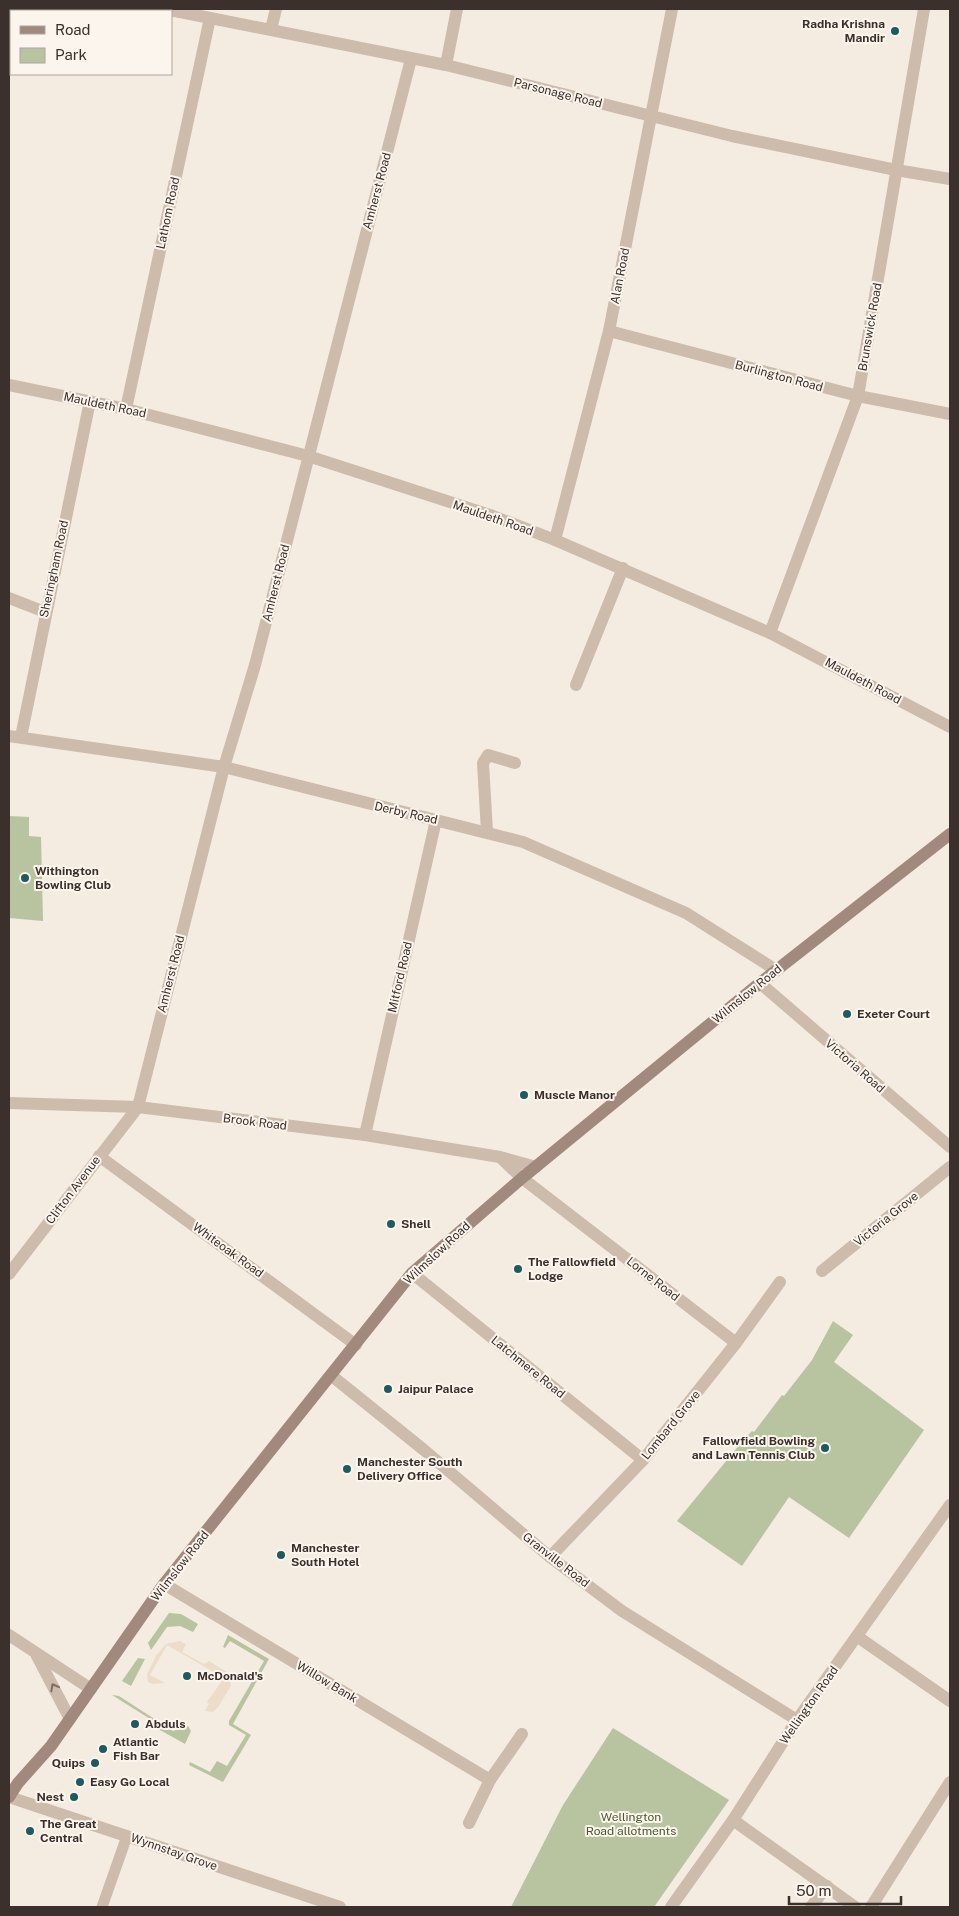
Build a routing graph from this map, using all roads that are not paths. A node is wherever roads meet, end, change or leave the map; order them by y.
1 (276, 9) edge
2 (457, 9) edge
3 (672, 9) edge
4 (924, 9) edge
5 (172, 10) edge
6 (210, 18) junction
7 (271, 29) junction
8 (411, 59) junction
9 (446, 65) junction
10 (652, 117) junction
11 (896, 170) junction
12 (950, 179) edge
13 (609, 331) junction
14 (9, 385) edge
15 (858, 396) junction
16 (90, 402) junction
17 (126, 408) junction
18 (950, 414) edge
19 (308, 456) junction
20 (555, 540) junction
21 (623, 568) junction
22 (9, 598) edge
23 (45, 612) junction
24 (770, 633) junction
25 (576, 685) dead end
26 (950, 724) edge
27 (15, 736) edge
28 (515, 763) dead end
29 (224, 767) junction
30 (436, 820) junction
31 (487, 832) junction
32 (950, 834) edge
33 (776, 970) junction
34 (760, 983) junction
35 (9, 1103) edge
36 (138, 1107) junction
37 (365, 1135) junction
38 (950, 1147) edge
39 (99, 1156) junction
40 (500, 1157) junction
41 (536, 1166) junction
42 (950, 1167) edge
43 (522, 1178) junction
44 (822, 1271) dead end
45 (412, 1273) junction
46 (9, 1274) edge
47 (780, 1282) dead end
48 (736, 1343) junction
49 (356, 1345) junction
50 (332, 1376) junction
51 (643, 1460) junction
52 (950, 1504) edge
53 (550, 1557) junction
54 (164, 1584) junction
55 (9, 1635) edge
56 (858, 1637) junction
57 (37, 1656) junction
58 (91, 1689) junction
59 (950, 1701) edge
60 (70, 1719) junction
61 (797, 1720) junction
62 (522, 1734) dead end
63 (490, 1780) junction
64 (950, 1782) edge
65 (9, 1797) edge
66 (733, 1820) junction
67 (469, 1823) dead end
68 (127, 1836) junction
69 (827, 1886) junction
70 (102, 1907) edge
71 (340, 1907) edge
72 (671, 1907) edge
73 (811, 1907) edge
74 (855, 1907) edge
75 (871, 1907) edge

1 - 7 street
2 - 9 street
3 - 10 street, Alan Road
4 - 11 street, Brunswick Road
5 - 6 street, Parsonage Road
6 - 7 street, Parsonage Road
6 - 17 street, Lathom Road
7 - 8 street, Parsonage Road
8 - 9 street, Parsonage Road
8 - 19 street, Amherst Road
9 - 10 street, Parsonage Road
10 - 11 street, Parsonage Road
10 - 13 street, Alan Road
11 - 12 street, Parsonage Road
11 - 15 street, Brunswick Road
13 - 15 street, Burlington Road
13 - 20 street, Alan Road
14 - 16 street, Mauldeth Road
15 - 18 street, Burlington Road
15 - 24 street, Brunswick Road
16 - 17 street, Mauldeth Road
16 - 23 street, Sheringham Road
17 - 19 street, Mauldeth Road
19 - 20 street, Mauldeth Road
19 - 29 street, Amherst Road
20 - 21 street, Mauldeth Road
21 - 24 street, Mauldeth Road
21 - 25 street
22 - 23 street
23 - 27 street, Sheringham Road
24 - 26 street, Mauldeth Road
27 - 29 street, Derby Road
28 - 31 street
29 - 30 street, Derby Road
29 - 36 street, Amherst Road
30 - 31 street, Derby Road
30 - 37 street, Mitford Road
31 - 33 street, Derby Road
32 - 33 main road, Wilmslow Road
33 - 34 main road, Wilmslow Road
34 - 38 street, Victoria Road
34 - 41 main road, Wilmslow Road
35 - 36 street, Brook Road
36 - 37 street, Brook Road
36 - 39 street, Clifton Avenue
37 - 40 street, Brook Road
39 - 46 street, Clifton Avenue
39 - 49 street, Whiteoak Road
40 - 41 street, Brook Road
40 - 43 street
41 - 43 main road, Wilmslow Road
42 - 44 street, Victoria Grove
43 - 45 main road, Wilmslow Road
43 - 48 street, Lorne Road
45 - 49 main road, Wilmslow Road
45 - 51 street, Latchmere Road
47 - 48 street, Lombard Grove
48 - 51 street, Lombard Grove
49 - 50 main road, Wilmslow Road
50 - 53 street, Granville Road
50 - 54 main road, Wilmslow Road
51 - 53 street, Lombard Grove
52 - 56 street, Wellington Road
53 - 61 street, Granville Road
54 - 58 main road, Wilmslow Road
54 - 63 street, Willow Bank
55 - 57 street
56 - 59 street
56 - 61 street, Wellington Road
57 - 58 street
60 -> 57 street
58 - 60 main road, Wilmslow Road
60 - 65 main road, Wilmslow Road
61 - 66 street, Wellington Road
62 - 63 street
63 - 67 street
64 - 75 street
65 - 68 street, Wynnstay Grove
66 - 69 street
66 - 72 street, Wellington Road
68 - 70 street
68 - 71 street, Wynnstay Grove
69 - 73 street
69 - 74 street

